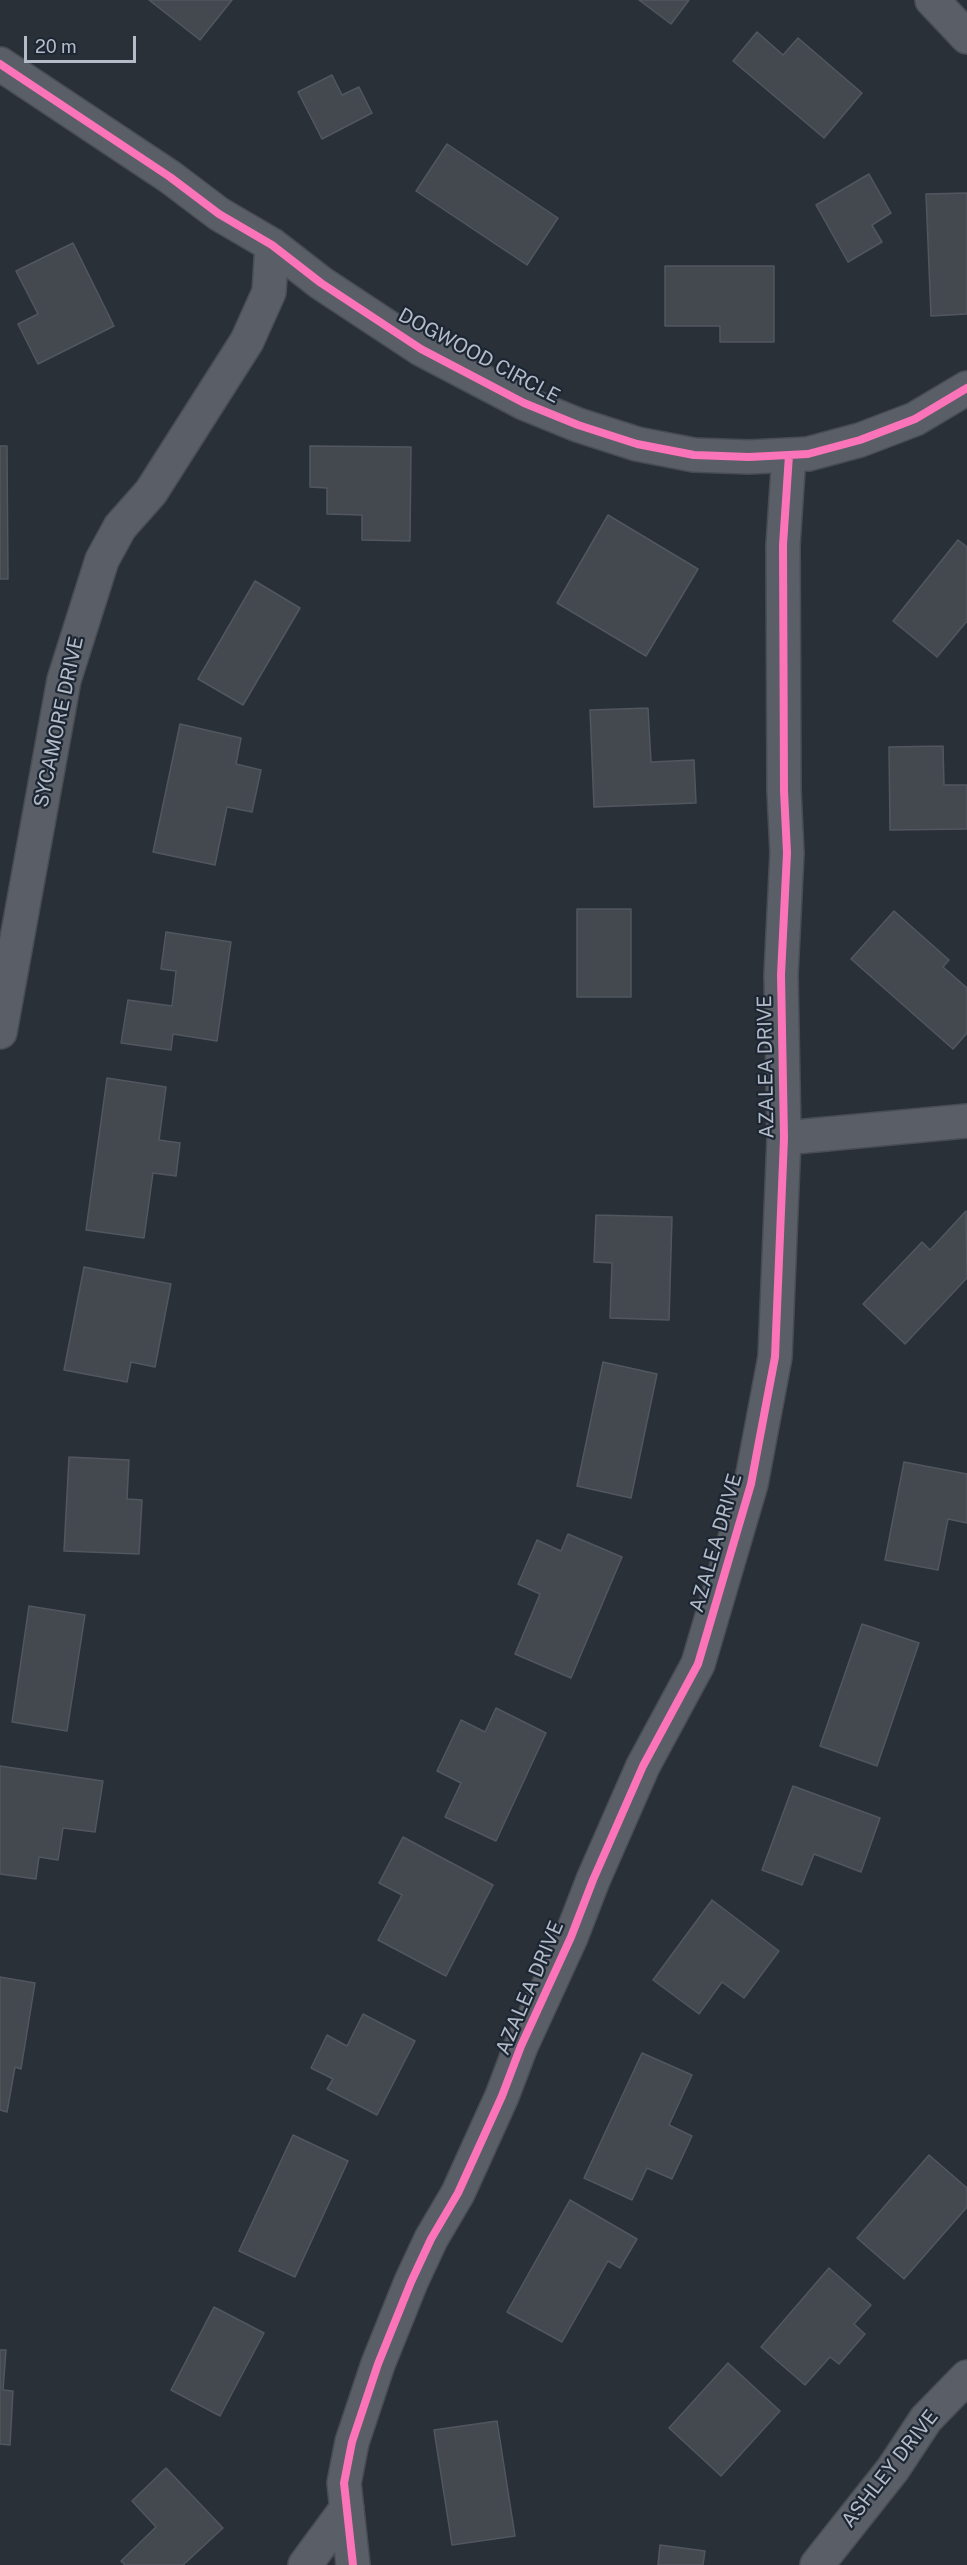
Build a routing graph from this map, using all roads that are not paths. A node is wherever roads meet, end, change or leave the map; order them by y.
1 (933, 0) edge
2 (967, 37) edge
3 (0, 64) edge
4 (272, 245) junction
5 (967, 388) edge
6 (789, 454) junction
7 (0, 1032) edge
8 (967, 1121) edge
9 (784, 1138) junction
10 (967, 2377) edge
11 (347, 2508) junction
12 (304, 2565) edge
13 (353, 2565) edge
14 (817, 2565) edge

1 - 2 street
3 - 4 street, DOGWOOD CIRCLE
4 - 6 street, DOGWOOD CIRCLE
4 - 7 street, SYCAMORE DRIVE
5 - 6 street, DOGWOOD CIRCLE
6 - 9 street, AZALEA DRIVE
8 - 9 street
9 - 11 street, AZALEA DRIVE
10 - 14 street, ASHLEY DRIVE
11 - 12 street
11 - 13 street, AZALEA DRIVE

